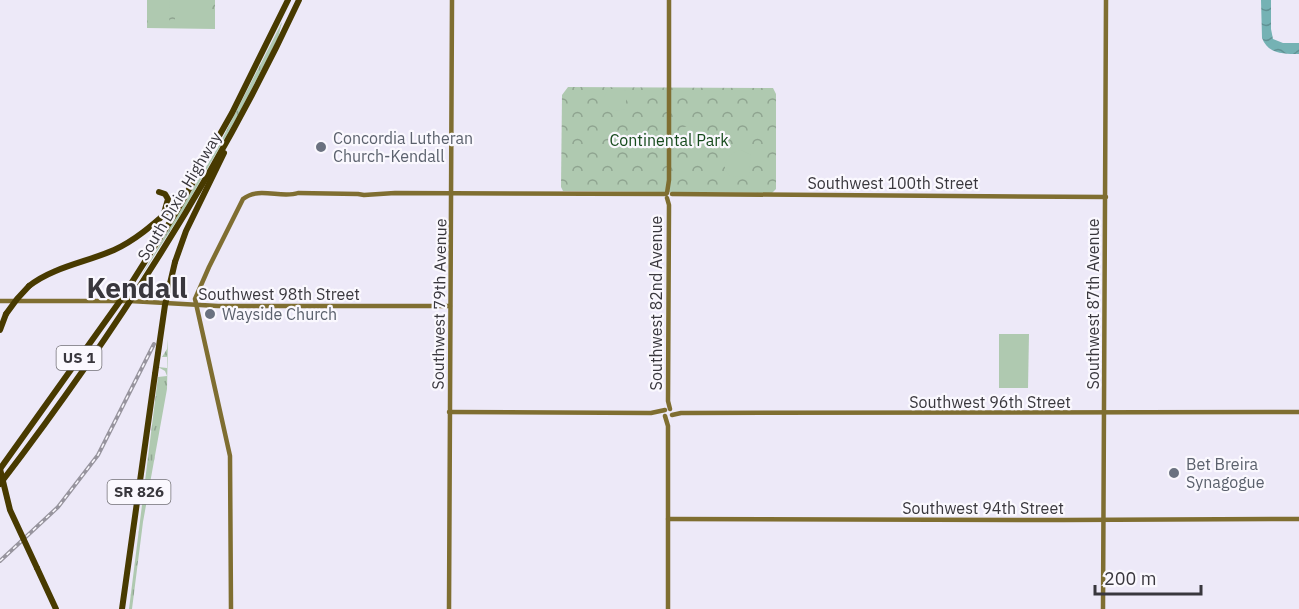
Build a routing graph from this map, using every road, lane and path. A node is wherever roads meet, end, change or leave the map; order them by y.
1 (288, 0) edge
2 (299, 0) edge
3 (452, 0) edge
4 (669, 0) edge
5 (1106, 0) edge
6 (235, 129) junction
7 (159, 192) dead end
8 (451, 194) junction
9 (669, 195) junction
10 (185, 197) junction
11 (1106, 197) junction
12 (162, 217) junction
13 (0, 301) edge
14 (120, 301) junction
15 (130, 301) junction
16 (195, 305) junction
17 (450, 306) junction
18 (0, 330) edge
19 (69, 372) junction
20 (77, 379) junction
21 (449, 412) junction
22 (668, 412) junction
23 (1299, 412) edge
24 (1105, 414) junction
25 (0, 469) edge
26 (0, 484) edge
27 (668, 519) junction
28 (1299, 519) edge
29 (1104, 520) junction
30 (56, 609) edge
31 (124, 609) edge
32 (231, 609) edge
33 (449, 609) edge
34 (668, 609) edge
35 (1103, 609) edge

1 - 10 highway, South Dixie Highway / US 1
2 - 6 highway, South Dixie Highway / US 1
3 - 8 street, Southwest 79th Avenue
4 - 9 street, Southwest 82nd Avenue
5 - 11 street, Southwest 87th Avenue
6 - 15 highway, South Dixie Highway / US 1
6 - 31 highway, SR 826, bridge
7 - 12 highway
8 - 9 street, Southwest 100th Street
8 - 16 street, Southwest 100th Street
8 - 17 street, Southwest 79th Avenue
9 - 11 street, Southwest 100th Street
9 - 22 street, Southwest 82nd Avenue
10 - 12 highway
10 - 14 highway, South Dixie Highway / US 1
11 - 24 street, Southwest 87th Avenue
12 - 18 highway, bridge
13 - 14 street, Southwest 98th Street
14 - 15 street, Southwest 98th Street
14 - 19 highway, South Dixie Highway / US 1
15 - 16 street, Southwest 98th Street
15 - 20 highway, South Dixie Highway / US 1
16 - 17 street, Southwest 98th Street
16 - 32 street
17 - 21 street, Southwest 79th Avenue
19 - 20 highway
19 - 25 highway, South Dixie Highway / US 1
20 - 26 highway, South Dixie Highway / US 1
21 - 22 street, Southwest 96th Street
21 - 33 street, Southwest 79th Avenue
22 - 24 street, Southwest 96th Street
22 - 27 street, Southwest 82nd Avenue
23 - 24 street, Southwest 96th Street
24 - 29 street, Southwest 87th Avenue
25 - 30 highway, bridge
27 - 29 street, Southwest 94th Street
27 - 34 street, Southwest 82nd Avenue
28 - 29 street, Southwest 94th Street
29 - 35 street, Southwest 87th Avenue

